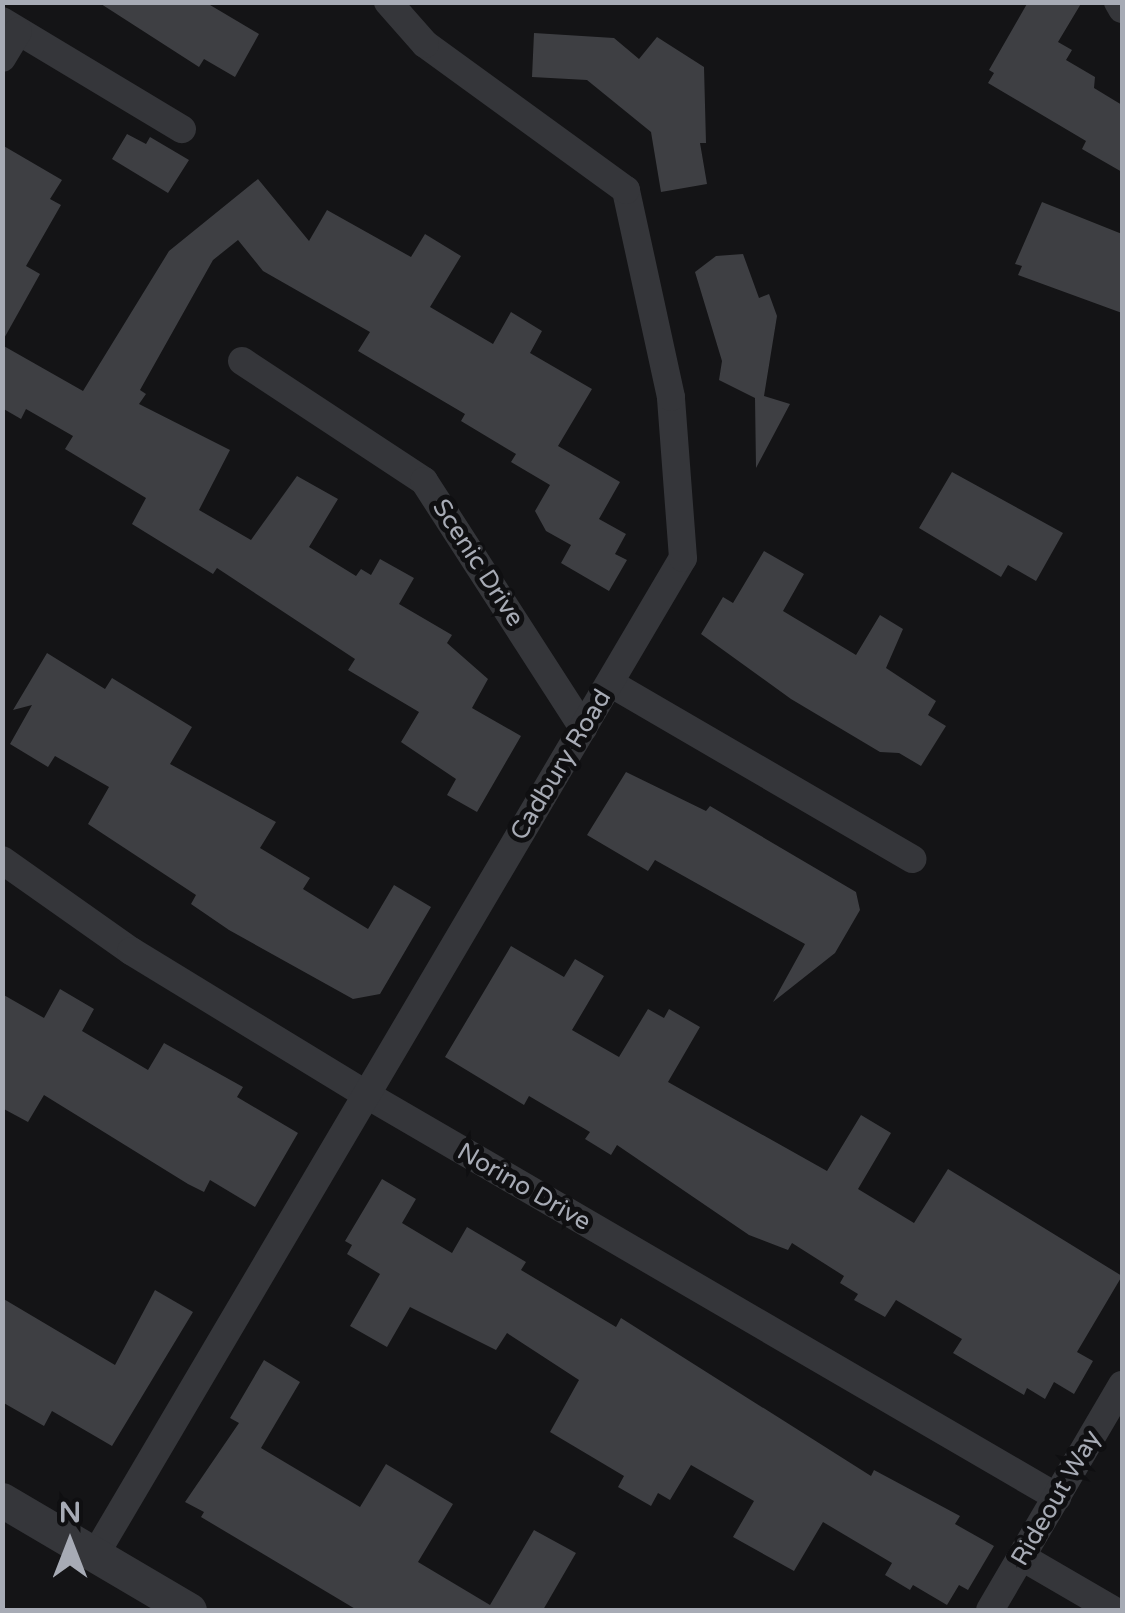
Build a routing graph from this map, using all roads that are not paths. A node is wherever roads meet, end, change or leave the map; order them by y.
1 (388, 2) edge
2 (1118, 2) edge
3 (1122, 9) edge
4 (10, 26) edge
5 (2, 58) edge
6 (182, 129) dead end
7 (242, 362) dead end
8 (610, 683) junction
9 (583, 728) junction
10 (912, 859) dead end
11 (2, 860) edge
12 (366, 1095) junction
13 (1122, 1385) edge
14 (1057, 1498) junction
15 (2, 1500) edge
16 (95, 1555) junction
17 (1022, 1558) junction
18 (189, 1610) edge
19 (990, 1610) edge
20 (1113, 1610) edge

1 - 8 street, Cadbury Road
2 - 3 street
4 - 5 street
4 - 6 street
7 - 9 street, Scenic Drive
8 - 9 street, Cadbury Road
8 - 10 street
9 - 12 street, Cadbury Road
11 - 12 street, Norino Drive
12 - 14 street, Norino Drive
12 - 16 street, Cadbury Road
13 - 14 street, Rideout Way
14 - 17 street, Rideout Way
15 - 16 street
16 - 18 street
17 - 19 street, Rideout Way
17 - 20 street

